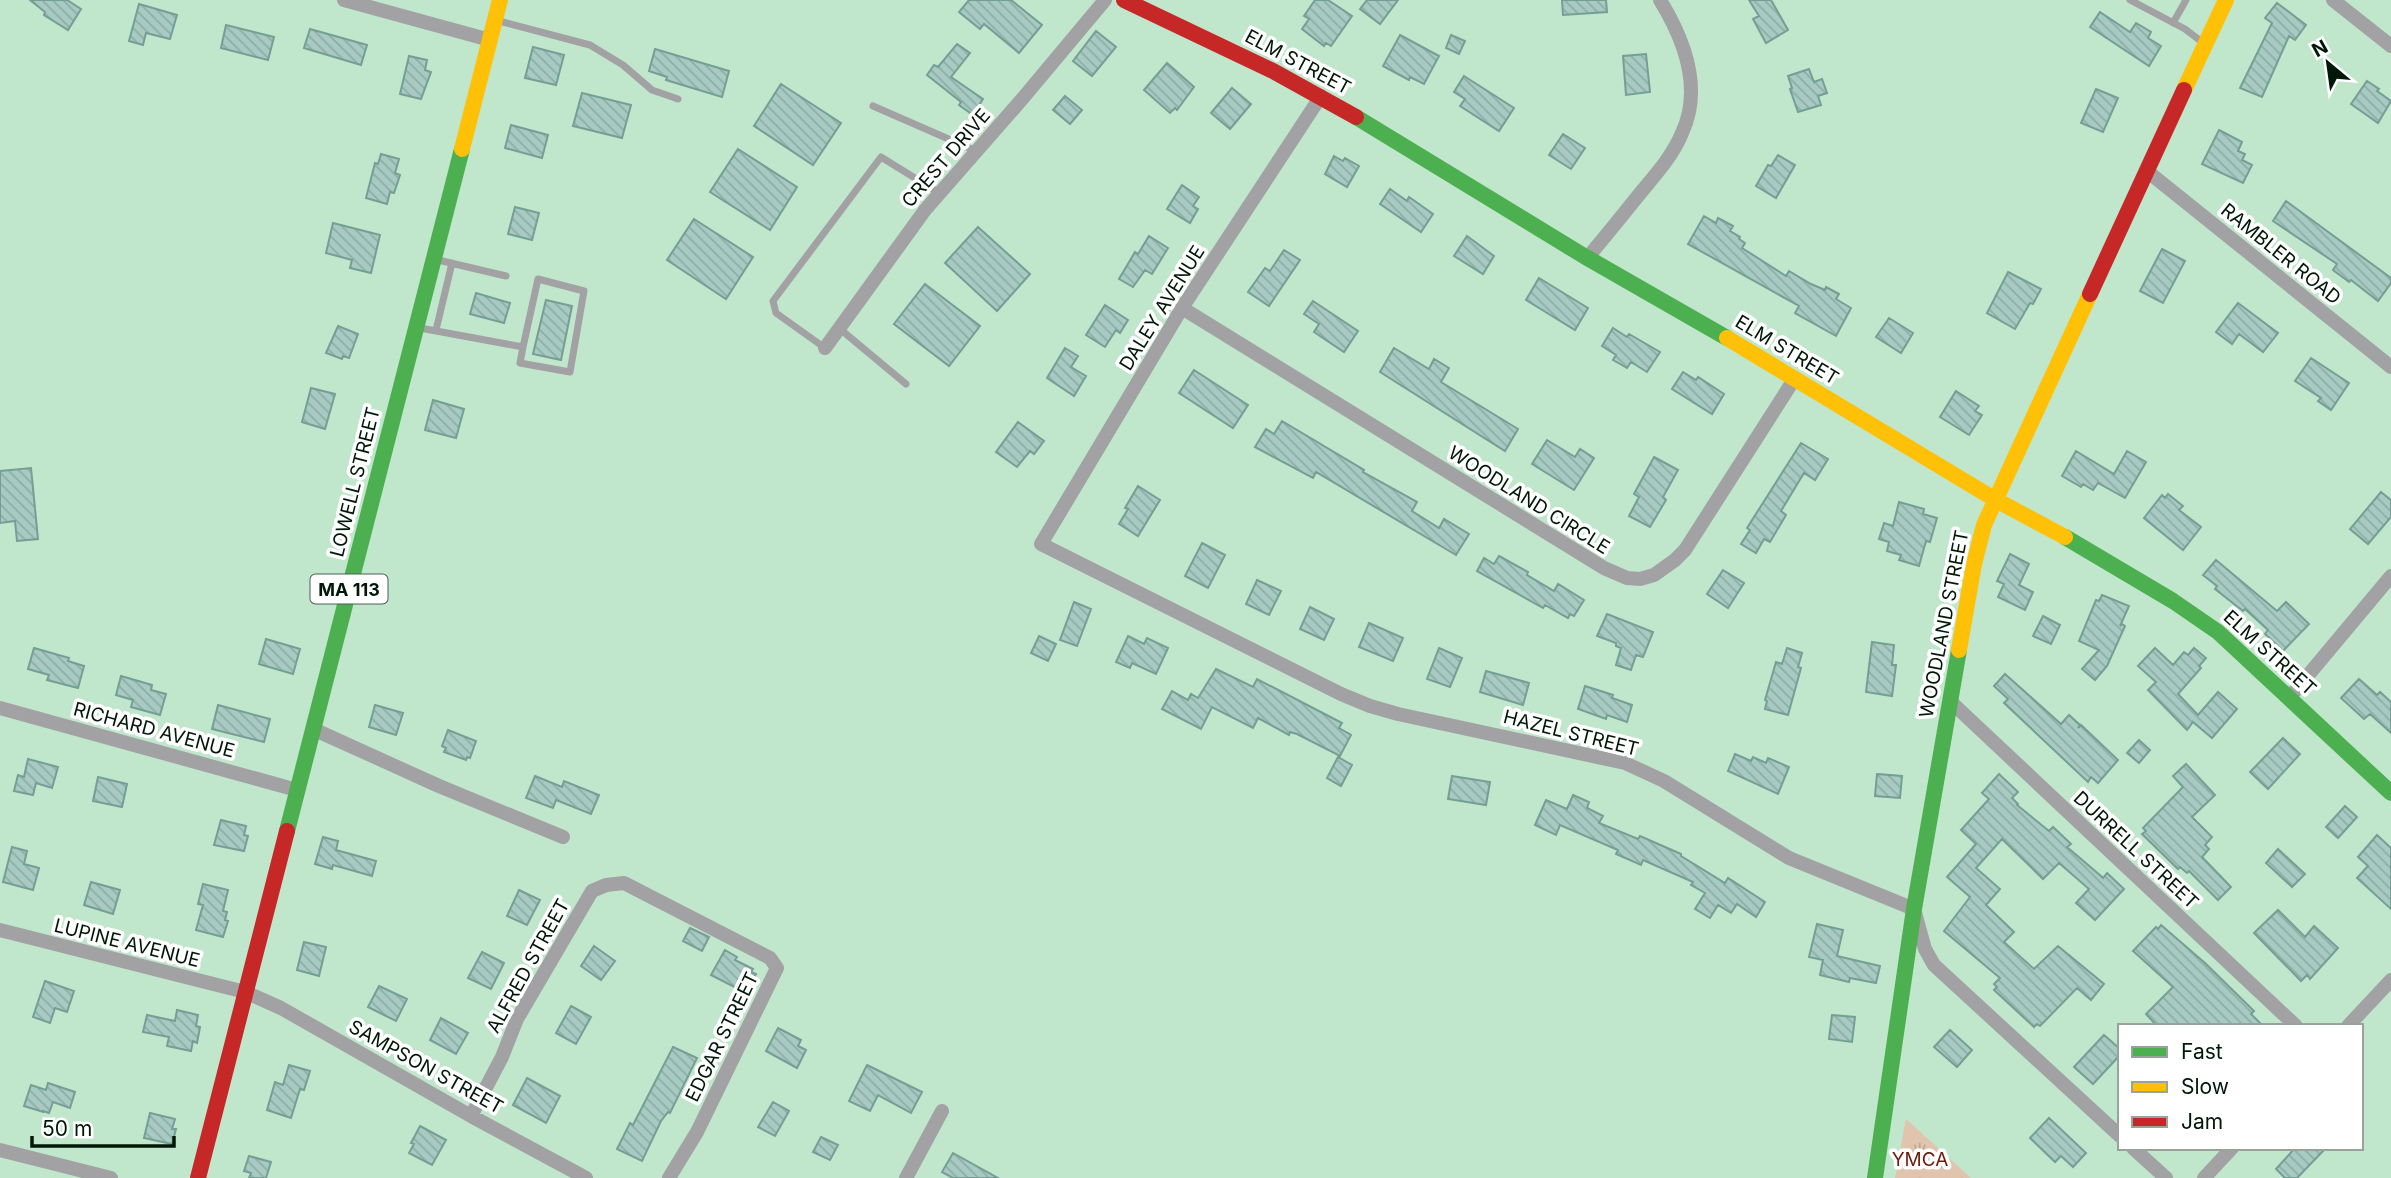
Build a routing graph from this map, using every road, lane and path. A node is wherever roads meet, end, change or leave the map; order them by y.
1 (344, 0) edge
2 (500, 0) edge
3 (1105, 0) edge
4 (1124, 0) edge
5 (1660, 0) edge
6 (2130, 0) edge
7 (2186, 0) edge
8 (2226, 0) edge
9 (2333, 0) edge
10 (495, 20) junction
11 (2174, 23) junction
12 (490, 40) junction
13 (2206, 45) junction
14 (2391, 46) edge
15 (1321, 96) junction
16 (677, 99) dead end
17 (873, 106) dead end
18 (976, 151) junction
19 (2147, 171) junction
20 (939, 194) junction
21 (1587, 258) junction
22 (434, 259) junction
23 (452, 263) junction
24 (506, 276) dead end
25 (1182, 308) junction
26 (416, 327) junction
27 (839, 328) junction
28 (436, 330) junction
29 (523, 347) junction
30 (825, 348) joint
31 (2391, 367) edge
32 (1795, 379) junction
33 (906, 384) dead end
34 (1996, 500) junction
35 (1041, 544) joint
36 (2391, 576) edge
37 (2289, 698) junction
38 (1950, 702) junction
39 (0, 708) edge
40 (313, 729) junction
41 (298, 790) junction
42 (2391, 793) edge
43 (563, 837) dead end
44 (611, 884) joint
45 (1914, 909) junction
46 (0, 930) edge
47 (2391, 980) edge
48 (245, 992) junction
49 (2294, 1024) edge
50 (2349, 1024) edge
51 (942, 1111) dead end
52 (471, 1116) junction
53 (2118, 1134) edge
54 (2135, 1150) edge
55 (2230, 1150) edge
56 (1, 1155) edge
57 (111, 1178) edge
58 (198, 1178) edge
59 (586, 1178) edge
60 (669, 1178) edge
61 (906, 1178) edge
62 (1875, 1178) edge
63 (2166, 1178) edge
64 (2204, 1178) edge

1 - 12 street
2 - 10 main road, LOWELL STREET / MA 113
3 - 18 street, CREST DRIVE
4 - 15 main road, ELM STREET
5 - 21 street
6 - 11 lane
7 - 11 lane
8 - 13 main road, WOODLAND STREET
9 - 14 street
10 - 12 main road, LOWELL STREET / MA 113
10 - 16 lane
11 - 13 lane
12 - 22 main road, LOWELL STREET / MA 113
13 - 19 main road, WOODLAND STREET
15 - 21 main road, ELM STREET
15 - 25 street, DALEY AVENUE
17 - 18 lane
18 - 20 street, CREST DRIVE
19 - 31 street, RAMBLER ROAD
19 - 34 main road, WOODLAND STREET
20 - 27 street, CREST DRIVE
20 - 30 lane
21 - 32 main road, ELM STREET
22 - 23 lane
22 - 26 main road, LOWELL STREET / MA 113
23 - 24 lane
23 - 28 lane
25 - 32 street, WOODLAND CIRCLE
25 - 35 street, DALEY AVENUE
26 - 28 lane
26 - 40 main road, LOWELL STREET / MA 113
27 - 30 street, CREST DRIVE
27 - 33 lane
28 - 29 lane
29 - 29 lane
32 - 34 main road, ELM STREET
34 - 37 main road, ELM STREET
34 - 38 main road, WOODLAND STREET
35 - 45 street, HAZEL STREET
36 - 37 street
37 - 42 main road, ELM STREET
38 - 45 main road, WOODLAND STREET
38 - 49 street, DURRELL STREET
39 - 41 street, RICHARD AVENUE
40 - 41 main road, LOWELL STREET / MA 113
40 - 43 street
41 - 48 main road, LOWELL STREET / MA 113
44 - 52 street, ALFRED STREET
44 - 60 street, EDGAR STREET
45 - 53 street
45 - 62 main road, WOODLAND STREET
46 - 48 street, LUPINE AVENUE
47 - 50 street
48 - 52 street, SAMPSON STREET
48 - 58 main road, LOWELL STREET / MA 113
51 - 61 street
52 - 59 street, SAMPSON STREET
54 - 63 street
55 - 64 street
56 - 57 street

